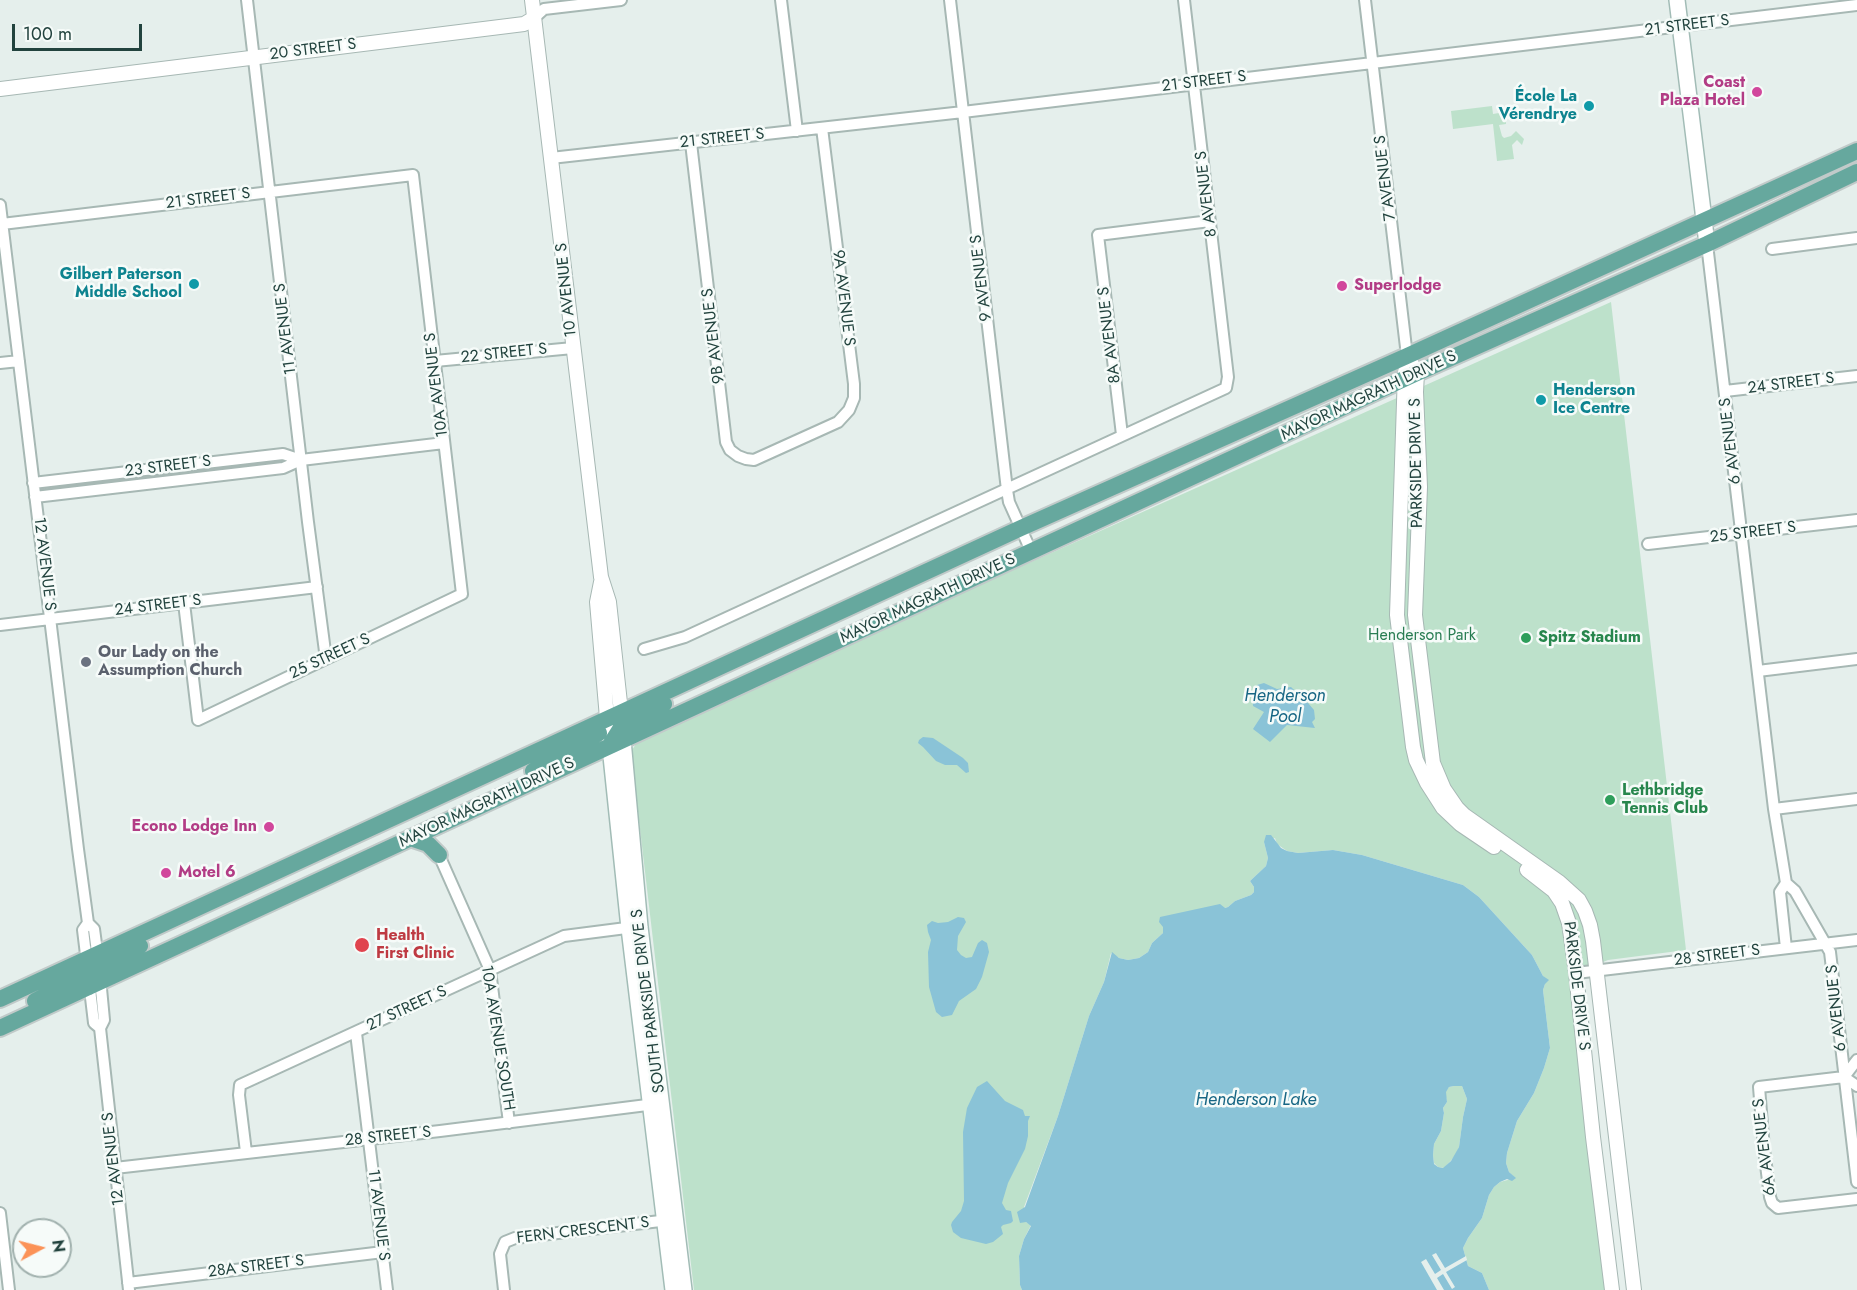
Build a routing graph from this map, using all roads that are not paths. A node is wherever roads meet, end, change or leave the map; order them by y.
1 (247, 0) edge
2 (532, 0) edge
3 (621, 0) edge
4 (781, 0) edge
5 (950, 0) edge
6 (1184, 0) edge
7 (1365, 0) edge
8 (1677, 0) edge
9 (1857, 5) edge
10 (534, 18) junction
11 (1680, 27) junction
12 (254, 58) junction
13 (1372, 63) junction
14 (1194, 83) junction
15 (0, 89) edge
16 (963, 112) junction
17 (822, 128) junction
18 (797, 131) junction
19 (691, 142) junction
20 (1857, 151) edge
21 (551, 158) junction
22 (1857, 172) edge
23 (413, 176) joint
24 (270, 192) junction
25 (0, 206) edge
26 (1704, 220) junction
27 (1210, 221) junction
28 (2, 224) junction
29 (1857, 238) edge
30 (1707, 244) junction
31 (1772, 249) dead end
32 (573, 348) junction
33 (1407, 356) junction
34 (19, 361) junction
35 (435, 361) junction
36 (0, 363) edge
37 (1857, 376) edge
38 (1410, 377) junction
39 (1725, 391) junction
40 (1122, 435) junction
41 (801, 439) joint
42 (444, 443) junction
43 (301, 460) junction
44 (33, 483) junction
45 (1007, 490) junction
46 (35, 498) junction
47 (1857, 520) edge
48 (1021, 528) junction
49 (1742, 534) junction
50 (1648, 544) dead end
51 (1031, 551) junction
52 (317, 587) junction
53 (462, 594) joint
54 (184, 603) junction
55 (51, 619) junction
56 (0, 625) edge
57 (644, 649) dead end
58 (326, 658) junction
59 (1857, 659) edge
60 (1758, 671) junction
61 (615, 728) junction
62 (1857, 799) edge
63 (1774, 809) junction
64 (442, 824) junction
65 (410, 838) junction
66 (439, 855) junction
67 (1786, 883) junction
68 (635, 927) junction
69 (1857, 940) edge
70 (1825, 943) junction
71 (1786, 948) junction
72 (490, 970) junction
73 (1596, 970) junction
74 (93, 971) junction
75 (1576, 973) junction
76 (0, 999) edge
77 (0, 1019) edge
78 (0, 1028) edge
79 (356, 1033) junction
80 (1857, 1060) edge
81 (1844, 1077) junction
82 (1857, 1086) edge
83 (656, 1104) junction
84 (509, 1123) junction
85 (369, 1139) junction
86 (246, 1152) junction
87 (115, 1168) junction
88 (1857, 1182) edge
89 (1857, 1199) edge
90 (0, 1213) edge
91 (669, 1220) junction
92 (382, 1252) junction
93 (129, 1286) edge
94 (9, 1290) edge
95 (387, 1290) edge
96 (504, 1290) edge
97 (673, 1290) edge
98 (684, 1290) edge
99 (1612, 1290) edge
100 (1634, 1290) edge

1 - 12 street, 11 AVENUE S
2 - 10 street, 10 AVENUE S
3 - 10 street, 20 STREET S
4 - 18 street
5 - 16 street, 9 AVENUE S
6 - 14 street, 8 AVENUE S
7 - 13 street, 7 AVENUE S
8 - 11 main road, 6 AVENUE S
9 - 11 street, 21 STREET S
10 - 12 street, 20 STREET S
10 - 21 street, 10 AVENUE S
11 - 13 street, 21 STREET S
11 - 26 main road, 6 AVENUE S
12 - 15 street, 20 STREET S
12 - 24 street, 11 AVENUE S
13 - 14 street, 21 STREET S
13 - 33 street, 7 AVENUE S
14 - 16 street, 21 STREET S
14 - 27 street, 8 AVENUE S
16 - 17 street, 21 STREET S
16 - 45 street, 9 AVENUE S
17 - 18 street, 21 STREET S
17 - 41 street, 9A AVENUE S
18 - 19 street, 21 STREET S
19 - 21 street, 21 STREET S
19 - 41 street, 9B AVENUE S
20 - 26 main road, MAYOR MAGRATH DRIVE S
21 - 32 street, 10 AVENUE S
22 - 30 main road, MAYOR MAGRATH DRIVE S
23 - 24 street, 21 STREET S
23 - 35 street, 10A AVENUE S
24 - 28 street, 21 STREET S
24 - 43 street, 11 AVENUE S
25 - 28 street, 12 AVENUE S
26 - 30 main road, 6 AVENUE S
26 - 33 main road, MAYOR MAGRATH DRIVE S
27 - 40 street, 8 AVENUE S
27 - 40 street, 8A AVENUE S
28 - 34 street, 12 AVENUE S
29 - 31 street
30 - 38 main road, MAYOR MAGRATH DRIVE S
30 - 39 street, 6 AVENUE S
32 - 35 street, 22 STREET S
32 - 61 street, 10 AVENUE S
33 - 38 street, PARKSIDE DRIVE S
33 - 48 main road, MAYOR MAGRATH DRIVE S
34 - 36 street
34 - 44 street, 12 AVENUE S
35 - 42 street, 10A AVENUE S
37 - 39 street, 24 STREET S
38 - 51 main road, MAYOR MAGRATH DRIVE S
38 - 73 street, PARKSIDE DRIVE S
38 - 75 street, PARKSIDE DRIVE S
39 - 49 street, 6 AVENUE S
40 - 45 street
42 - 43 street, 23 STREET S
42 - 53 street, 10A AVENUE S
43 - 44 street, 23 STREET S
43 - 46 street, 23 STREET S
43 - 52 street, 11 AVENUE S
44 - 46 street, 12 AVENUE S
45 - 48 street, 9 AVENUE S
45 - 57 street
46 - 55 street, 12 AVENUE S
47 - 49 street, 25 STREET S
48 - 51 street, 9 AVENUE S
48 - 61 main road, MAYOR MAGRATH DRIVE S
49 - 50 street, 25 STREET S
49 - 60 street, 6 AVENUE S
51 - 61 main road, MAYOR MAGRATH DRIVE S
52 - 54 street, 24 STREET S
52 - 58 street, 11 AVENUE S
53 - 58 street, 25 STREET S
54 - 55 street, 24 STREET S
54 - 58 street, 25 STREET S
55 - 56 street, 24 STREET S
55 - 74 street, 12 AVENUE S
59 - 60 street
60 - 63 street, 6 AVENUE S
61 - 64 main road, MAYOR MAGRATH DRIVE S
61 - 68 main road, SOUTH PARKSIDE DRIVE S
61 - 74 main road, MAYOR MAGRATH DRIVE S
62 - 63 street
63 - 67 street, 6 AVENUE S
64 - 65 main road, MAYOR MAGRATH DRIVE S
64 - 66 main road
65 - 66 main road
65 - 74 main road, MAYOR MAGRATH DRIVE S
66 - 72 street, 10A AVENUE SOUTH
67 - 70 street, 6 AVENUE S
67 - 71 street, 6 AVENUE S
68 - 72 street, 27 STREET S
68 - 83 main road, SOUTH PARKSIDE DRIVE S
69 - 70 street, 28 STREET S
70 - 71 street, 28 STREET S
70 - 81 street, 6 AVENUE S
71 - 73 street, 28 STREET S
72 - 79 street, 27 STREET S
72 - 84 street, 10A AVENUE SOUTH
73 - 75 street, 28 STREET S
73 - 100 street, PARKSIDE DRIVE S
74 - 76 main road, MAYOR MAGRATH DRIVE S
74 - 77 main road
74 - 78 main road, MAYOR MAGRATH DRIVE S
74 - 87 street, 12 AVENUE S
75 - 99 street, PARKSIDE DRIVE S
79 - 85 street, 11 AVENUE S
79 - 86 street, 27 STREET S
80 - 81 street
81 - 82 street
81 - 88 street, 6 AVENUE S
81 - 89 street, 6A AVENUE S
83 - 84 street, 28 STREET S
83 - 91 main road, SOUTH PARKSIDE DRIVE S
84 - 85 street, 28 STREET S
85 - 86 street, 28 STREET S
85 - 92 street, 11 AVENUE S
86 - 87 street, 28 STREET S
87 - 93 street, 12 AVENUE S
90 - 94 street
91 - 96 street, FERN CRESCENT S
91 - 97 main road, SOUTH PARKSIDE DRIVE S
91 - 98 main road, SOUTH PARKSIDE DRIVE S
92 - 93 street, 28A STREET S
92 - 95 street, 11 AVENUE S

